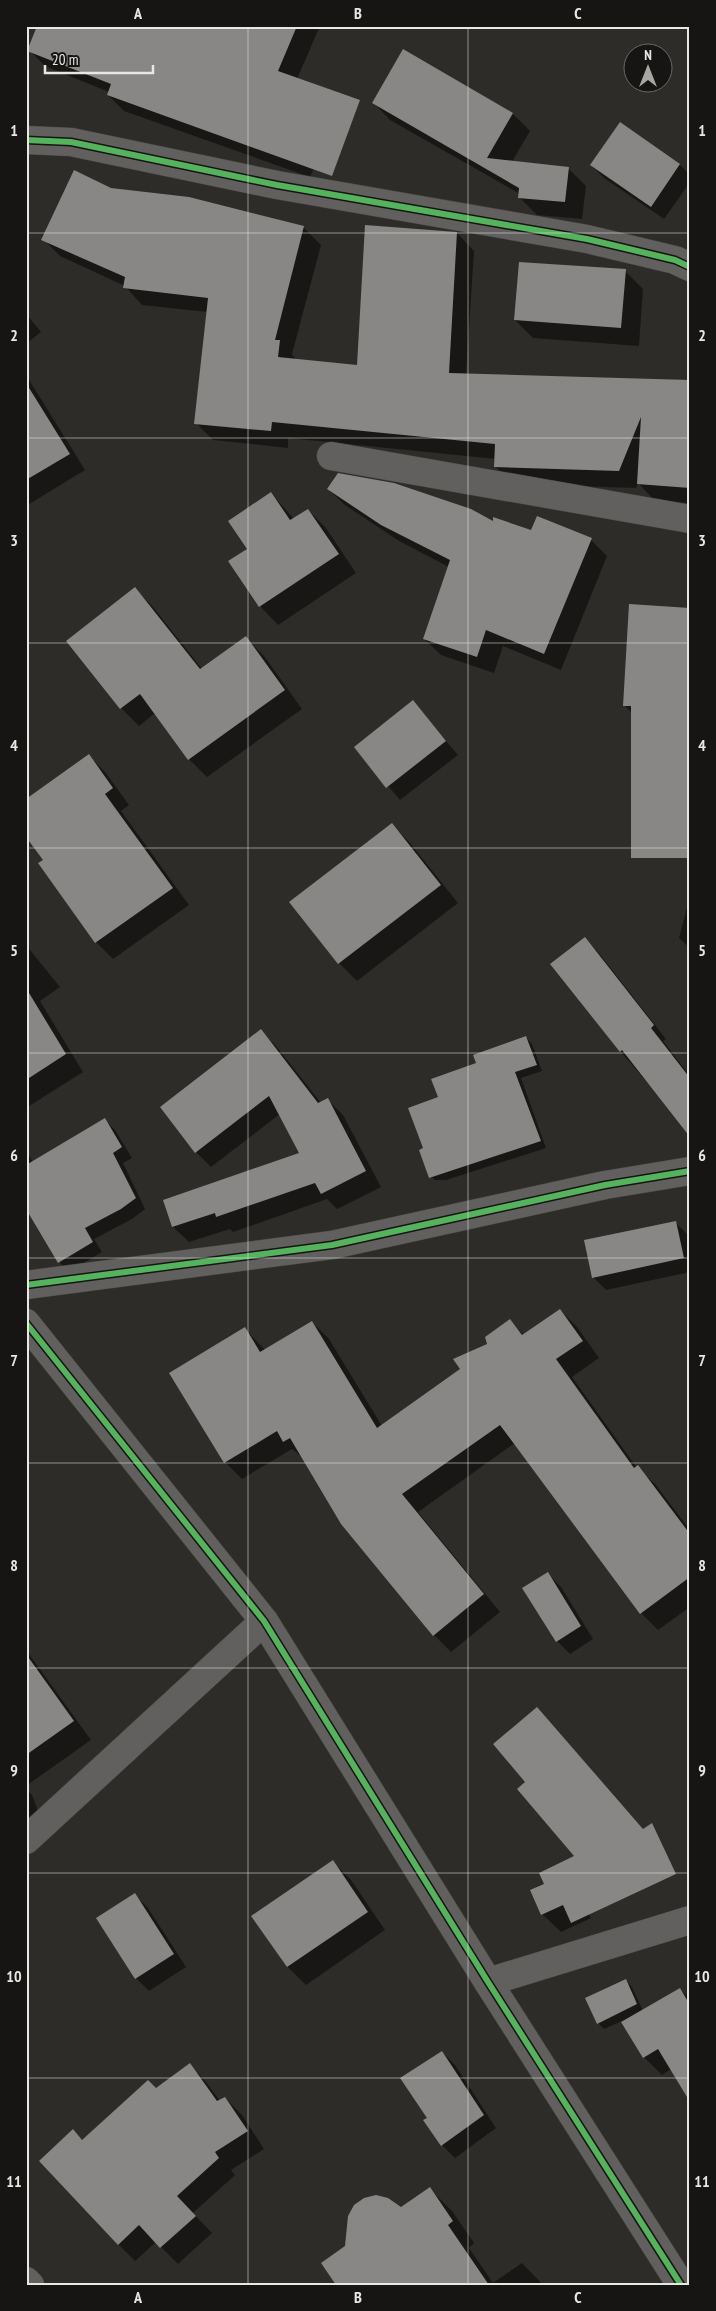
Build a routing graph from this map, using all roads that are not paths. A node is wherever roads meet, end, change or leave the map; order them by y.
1 (26, 140) edge
2 (690, 267) edge
3 (331, 456) dead end
4 (690, 519) edge
5 (690, 1171) edge
6 (26, 1285) edge
7 (26, 1323) edge
8 (264, 1621) junction
9 (26, 1840) edge
10 (690, 1920) edge
11 (488, 1982) junction
12 (26, 2281) edge
13 (30, 2285) edge
14 (681, 2285) edge

1 - 2 street
3 - 4 street
5 - 6 street
7 - 8 street
8 - 9 street
8 - 11 street
10 - 11 street
11 - 14 street
12 - 13 street

